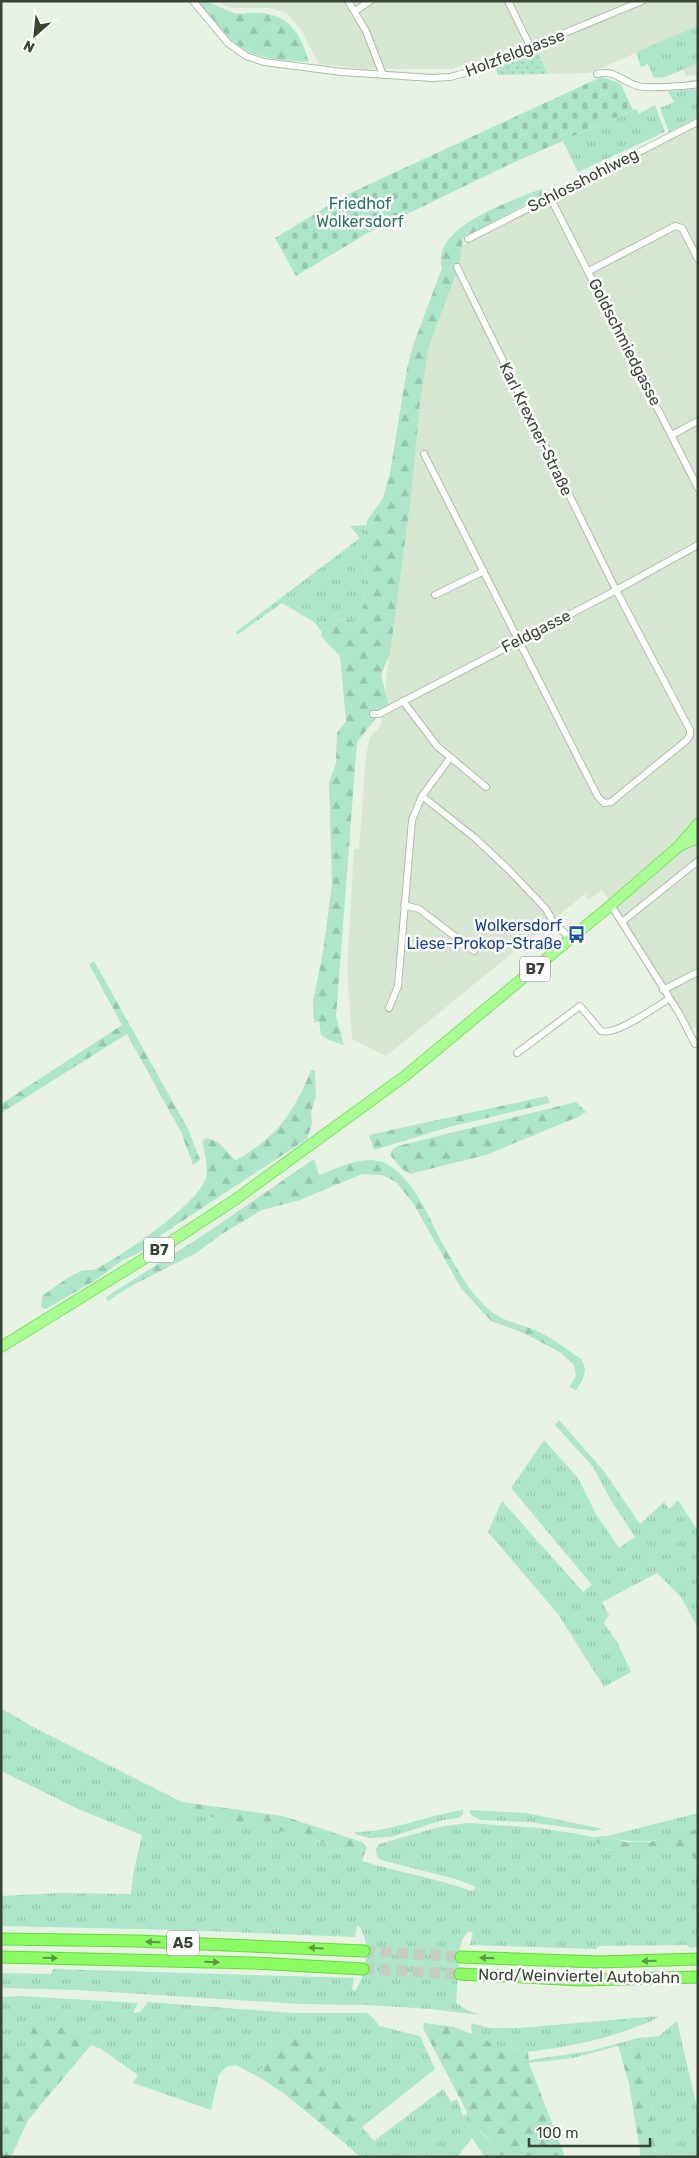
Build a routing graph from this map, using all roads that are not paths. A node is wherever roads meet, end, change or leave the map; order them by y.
1 (193, 1) edge
2 (348, 1) edge
3 (370, 1) edge
4 (508, 1) edge
5 (642, 1) edge
6 (627, 4) edge
7 (355, 11) junction
8 (531, 48) junction
9 (597, 74) dead end
10 (383, 75) junction
11 (698, 84) edge
12 (698, 122) edge
13 (550, 197) junction
14 (468, 239) dead end
15 (698, 259) edge
16 (457, 267) dead end
17 (589, 271) junction
18 (698, 421) edge
19 (672, 435) junction
20 (424, 454) dead end
21 (698, 488) edge
22 (698, 545) edge
23 (484, 571) junction
24 (616, 590) junction
25 (435, 595) dead end
26 (518, 640) junction
27 (403, 701) junction
28 (373, 714) dead end
29 (450, 758) junction
30 (486, 787) dead end
31 (422, 796) junction
32 (698, 824) edge
33 (698, 838) edge
34 (678, 847) junction
35 (698, 861) edge
36 (404, 905) junction
37 (611, 905) junction
38 (622, 922) junction
39 (570, 939) junction
40 (474, 951) dead end
41 (698, 972) edge
42 (663, 990) junction
43 (668, 999) junction
44 (389, 1008) dead end
45 (696, 1044) dead end
46 (517, 1053) dead end
47 (1, 1348) edge
48 (1, 1939) edge
49 (364, 1951) tunnel mouth
50 (1, 1957) edge
51 (461, 1957) tunnel mouth
52 (698, 1959) edge
53 (363, 1969) tunnel mouth
54 (460, 1974) tunnel mouth
55 (698, 1977) edge

1 - 10 street, Holzfeldgasse
2 - 7 street
3 - 7 street
4 - 8 street
5 - 6 street, Holzfeldgasse
6 - 8 street, Holzfeldgasse
7 - 10 street
8 - 10 street, Holzfeldgasse
9 - 11 street
12 - 13 street, Schlosshohlweg
13 - 14 street, Schlosshohlweg
13 - 17 street, Goldschmiedgasse
15 - 17 street
16 - 24 street, Karl Krexner-Straße
17 - 19 street, Goldschmiedgasse
18 - 19 street
19 - 21 street, Goldschmiedgasse
20 - 23 street
22 - 24 street, Feldgasse
23 - 25 street
23 - 26 street
24 - 26 street, Feldgasse
24 - 26 street, Karl Krexner-Straße
26 - 27 street, Feldgasse
27 - 28 street, Feldgasse
27 - 29 street
29 - 30 street
29 - 31 street
31 - 36 street
31 - 39 street
32 - 34 main road, B7
33 - 34 main road, B7
34 - 37 main road, B7
35 - 38 street
36 - 40 street
36 - 44 street
37 - 38 street
37 - 39 main road, B7
38 - 42 street
39 - 47 main road, B7
41 - 42 street
42 - 43 street
43 - 45 street
43 - 46 street
49 -> 48 highway, A5
50 -> 53 highway, A5
52 -> 51 highway, Nord/Weinviertel Autobahn
54 - 55 highway, Nord/Weinviertel Autobahn

